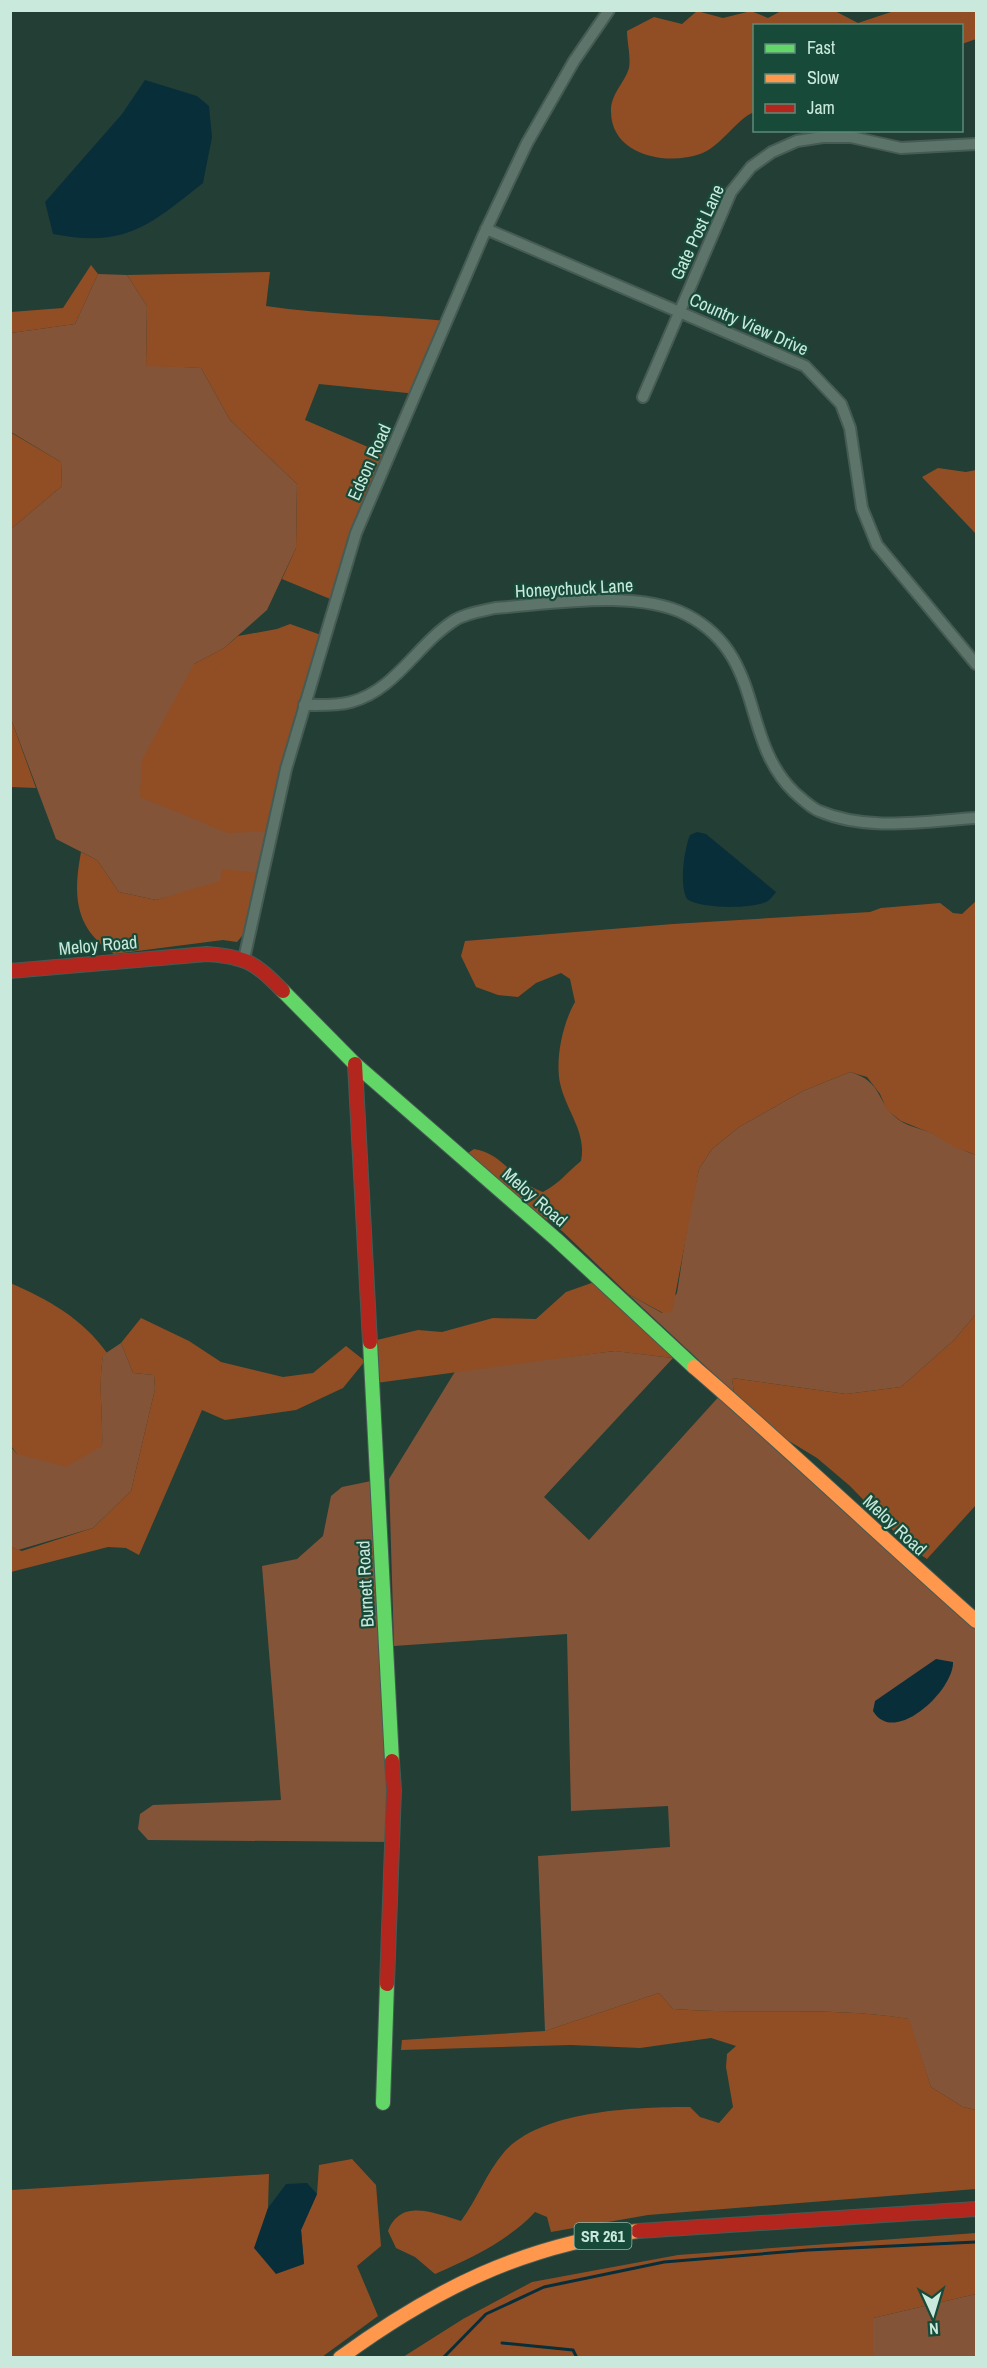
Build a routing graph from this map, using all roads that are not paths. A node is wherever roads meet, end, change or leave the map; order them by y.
1 (609, 10) edge
2 (976, 144) edge
3 (486, 229) junction
4 (679, 311) junction
5 (643, 396) dead end
6 (976, 664) edge
7 (304, 705) junction
8 (976, 818) edge
9 (244, 959) junction
10 (10, 971) edge
11 (355, 1064) junction
12 (976, 1621) edge
13 (382, 2103) dead end
14 (976, 2200) edge
15 (976, 2209) edge
16 (895, 2212) junction
17 (340, 2358) edge

1 - 3 street, Edson Road
2 - 4 street, Gate Post Lane
3 - 4 street, Country View Drive
3 - 7 street, Edson Road
4 - 5 street, Gate Post Lane
4 - 6 street, Country View Drive
7 - 8 street, Honeychuck Lane
7 - 9 street, Edson Road
9 - 10 street, Meloy Road
9 - 11 street, Meloy Road
11 - 12 street, Meloy Road
11 - 13 street, Burnett Road
14 - 16 street, SR 261
15 - 16 street, SR 261
16 - 17 street, SR 261

